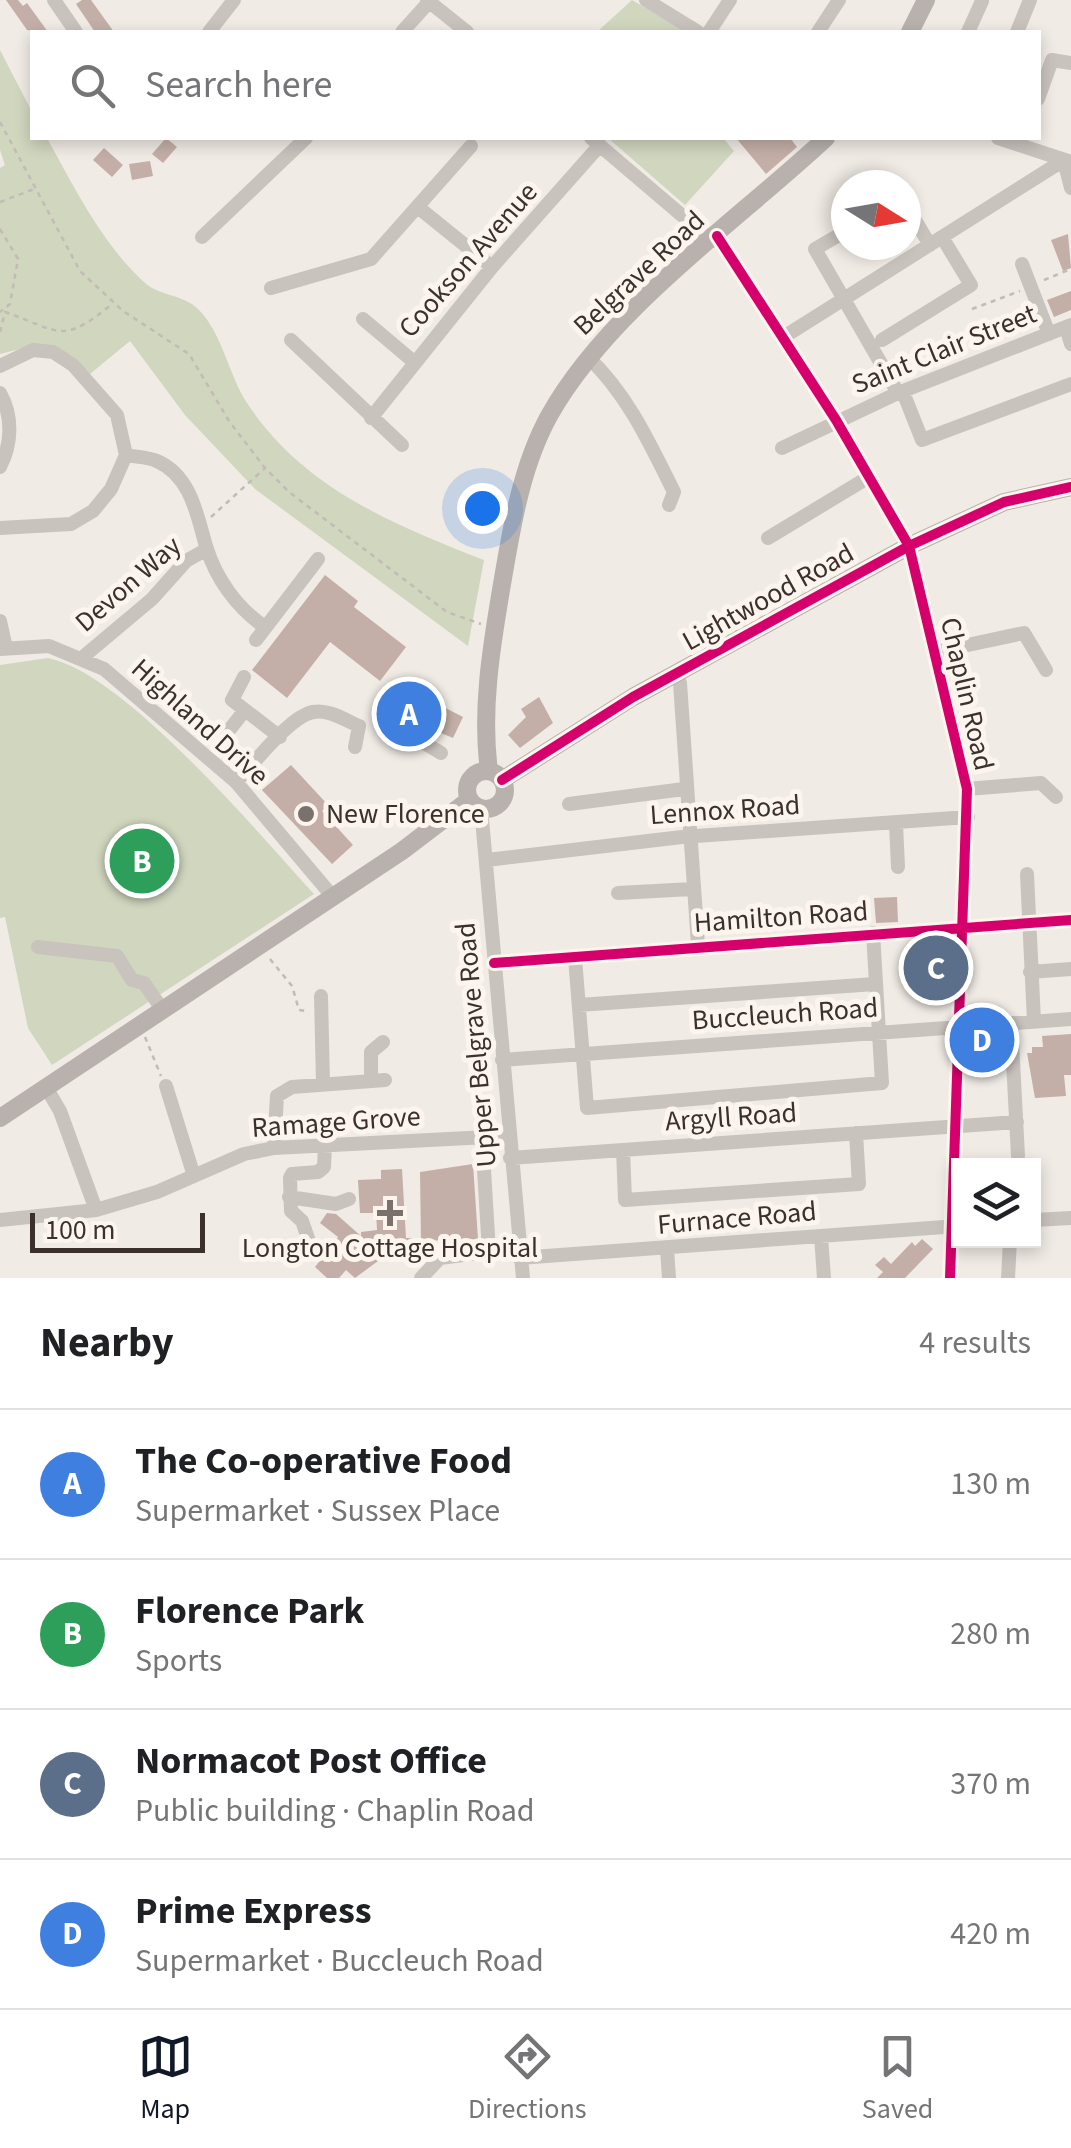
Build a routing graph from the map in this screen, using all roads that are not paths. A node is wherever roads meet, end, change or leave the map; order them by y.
1 (54, 0) edge
2 (646, 0) edge
3 (730, 0) edge
4 (838, 0) edge
5 (926, 0) edge
6 (1030, 0) edge
7 (428, 1) edge
8 (982, 1) edge
9 (227, 3) edge
10 (75, 30) edge
11 (211, 30) edge
12 (404, 30) edge
13 (464, 30) edge
14 (695, 30) edge
15 (710, 30) edge
16 (819, 30) edge
17 (911, 30) edge
18 (969, 30) edge
19 (1018, 30) edge
20 (1071, 63) edge
21 (1041, 90) edge
22 (304, 140) edge
23 (824, 140) edge
24 (1004, 140) edge
25 (596, 142) edge
26 (472, 146) dead end
27 (1068, 161) edge
28 (1071, 188) edge
29 (419, 208) junction
30 (921, 224) edge
31 (202, 237) dead end
32 (714, 238) junction
33 (831, 239) edge
34 (936, 241) junction
35 (1022, 264) dead end
36 (492, 268) junction
37 (271, 288) dead end
38 (841, 301) junction
39 (363, 320) dead end
40 (1068, 326) edge
41 (1049, 334) junction
42 (782, 338) junction
43 (291, 340) dead end
44 (882, 340) dead end
45 (1071, 344) edge
46 (588, 358) junction
47 (414, 362) junction
48 (0, 366) edge
49 (1071, 384) edge
50 (901, 392) junction
51 (0, 393) edge
52 (371, 418) junction
53 (836, 420) junction
54 (395, 445) dead end
55 (782, 448) dead end
56 (126, 455) junction
57 (0, 467) edge
58 (869, 478) junction
59 (1071, 487) edge
60 (669, 505) dead end
61 (0, 528) edge
62 (768, 538) dead end
63 (909, 546) junction
64 (207, 549) junction
65 (318, 559) dead end
66 (0, 621) edge
67 (3, 649) edge
68 (935, 652) junction
69 (83, 657) junction
70 (1046, 670) dead end
71 (674, 674) junction
72 (244, 677) dead end
73 (400, 694) dead end
74 (244, 710) junction
75 (386, 720) junction
76 (359, 726) junction
77 (227, 733) dead end
78 (280, 737) junction
79 (355, 747) dead end
80 (441, 754) dead end
81 (496, 776) junction
82 (236, 782) junction
83 (684, 789) junction
84 (967, 789) junction
85 (1056, 797) dead end
86 (475, 804) junction
87 (569, 804) dead end
88 (968, 817) junction
89 (896, 824) junction
90 (688, 837) junction
91 (487, 860) junction
92 (898, 867) dead end
93 (1026, 874) dead end
94 (692, 888) junction
95 (618, 893) dead end
96 (333, 897) junction
97 (1071, 920) edge
98 (1029, 922) junction
99 (964, 926) junction
100 (873, 933) junction
101 (698, 944) junction
102 (38, 947) dead end
103 (575, 958) junction
104 (494, 963) junction
105 (1071, 969) edge
106 (1030, 972) junction
107 (875, 984) junction
108 (579, 1005) junction
109 (317, 1006) road end
110 (162, 1009) junction
111 (1071, 1019) edge
112 (1034, 1021) junction
113 (1011, 1023) junction
114 (961, 1027) junction
115 (878, 1033) junction
116 (383, 1042) dead end
117 (582, 1054) junction
118 (502, 1060) junction
119 (323, 1083) junction
120 (47, 1089) junction
121 (172, 1092) road end
122 (0, 1118) edge
123 (1017, 1122) junction
124 (956, 1126) junction
125 (856, 1134) junction
126 (508, 1136) junction
127 (489, 1137) junction
128 (326, 1145) junction
129 (274, 1148) junction
130 (623, 1150) junction
131 (1018, 1156) dead end
132 (510, 1158) junction
133 (956, 1158) edge
134 (193, 1173) junction
135 (289, 1197) junction
136 (349, 1200) dead end
137 (96, 1210) junction
138 (1071, 1218) edge
139 (0, 1220) edge
140 (1041, 1220) edge
141 (951, 1226) edge
142 (821, 1236) junction
143 (310, 1244) dead end
144 (953, 1248) edge
145 (1010, 1248) edge
146 (667, 1249) junction
147 (489, 1252) junction
148 (518, 1253) junction
149 (421, 1278) edge
150 (523, 1278) edge
151 (669, 1278) edge
152 (824, 1278) edge
153 (950, 1278) edge
154 (1008, 1278) edge

1 - 10 street
2 - 14 street
3 - 15 street
4 - 16 street
5 - 17 main road
6 - 19 street
7 - 12 street
7 - 13 street
8 - 18 street
9 - 11 street
20 - 21 street
22 - 31 street
23 - 32 main road, Belgrave Road
24 - 27 street
25 - 32 street, Chaplin Road
25 - 36 street, Cookson Avenue
26 - 29 street
27 - 28 street
27 - 34 street
29 - 36 street
29 - 37 street
30 - 34 street
32 - 42 street, Chaplin Road
32 - 46 main road, Belgrave Road
33 - 38 street
34 - 38 street
34 - 44 street
35 - 41 street
36 - 47 street, Cookson Avenue
38 - 42 street
38 - 50 street
39 - 47 street, Cookson Avenue
40 - 41 street, Saint Clair Street
40 - 45 street
41 - 50 street, Saint Clair Street
42 - 53 street, Chaplin Road
43 - 52 street
46 - 60 street
46 - 81 main road, Belgrave Road
47 - 52 street, Cookson Avenue
48 - 56 street
49 - 50 street
50 - 53 street, Saint Clair Street
51 - 57 street
52 - 54 street
53 - 55 street, Saint Clair Street
53 - 58 street, Chaplin Road
56 - 61 street
56 - 64 street
58 - 62 street
58 - 63 street, Chaplin Road
59 - 63 main road, Lightwood Road
63 - 68 street, Chaplin Road
63 - 71 main road, Lightwood Road
64 - 65 street
64 - 69 street, Devon Way
66 - 67 street
67 - 69 street, Highland Drive
68 - 70 street
68 - 84 street, Chaplin Road
69 - 82 street, Highland Drive
71 - 81 main road, Lightwood Road
71 - 83 street
72 - 74 street
73 - 75 street
74 - 77 street
74 - 78 street
75 - 76 street
75 - 80 street
76 - 78 street
76 - 79 street
78 - 82 street
81 - 86 main road
81 - 86 main road
82 - 96 street, Highland Drive
83 - 87 street
83 - 90 street
84 - 85 street
84 - 88 street, Chaplin Road
86 - 91 street, Upper Belgrave Road
86 - 96 main road
88 - 89 street, Lennox Road
88 - 99 street, Chaplin Road
89 - 90 street, Lennox Road
89 - 92 street
90 - 91 street, Lennox Road
90 - 94 street
91 - 104 street, Upper Belgrave Road
93 - 98 street
94 - 95 street
94 - 101 street
96 - 110 main road
97 - 98 street, Hamilton Road
98 - 99 street, Hamilton Road
98 - 106 street
99 - 100 street, Hamilton Road
99 - 114 street, Chaplin Road
100 - 101 street, Hamilton Road
100 - 107 street
101 - 103 street, Hamilton Road
102 - 110 street
103 - 104 street, Hamilton Road
103 - 108 street
104 - 118 street, Upper Belgrave Road
105 - 106 street
106 - 112 street
107 - 108 street
107 - 115 street
108 - 117 street
109 - 119 street
110 - 120 main road
111 - 112 street, Buccleuch Road
112 - 113 street, Buccleuch Road
113 - 114 street, Buccleuch Road
113 - 123 street
114 - 115 street, Buccleuch Road
114 - 124 street, Chaplin Road
115 - 117 street, Buccleuch Road
115 - 117 street
116 - 119 street
117 - 118 street, Buccleuch Road
118 - 126 street, Upper Belgrave Road
119 - 129 street
120 - 122 main road
120 - 137 street
121 - 134 street
123 - 124 street, Argyll Road
123 - 131 street
124 - 125 street, Argyll Road
124 - 133 street, Chaplin Road
125 - 130 street, Argyll Road
125 - 130 street
126 - 127 street, Ramage Grove
126 - 132 street, Upper Belgrave Road
127 - 128 street, Ramage Grove
127 - 147 street
128 - 129 street, Ramage Grove
128 - 135 street
129 - 134 street, Ramage Grove
130 - 132 street, Argyll Road
132 - 148 street, Upper Belgrave Road
134 - 137 street, Ramage Grove
135 - 136 street
135 - 143 street
137 - 139 street, Ramage Grove
138 - 140 street
141 - 142 street, Furnace Road
142 - 146 street, Furnace Road
142 - 152 street
144 - 153 street, Chaplin Road
145 - 154 street
146 - 148 street, Furnace Road
146 - 151 street
147 - 148 street, Furnace Road
147 - 149 street, Furnace Road
148 - 150 street, Upper Belgrave Road

